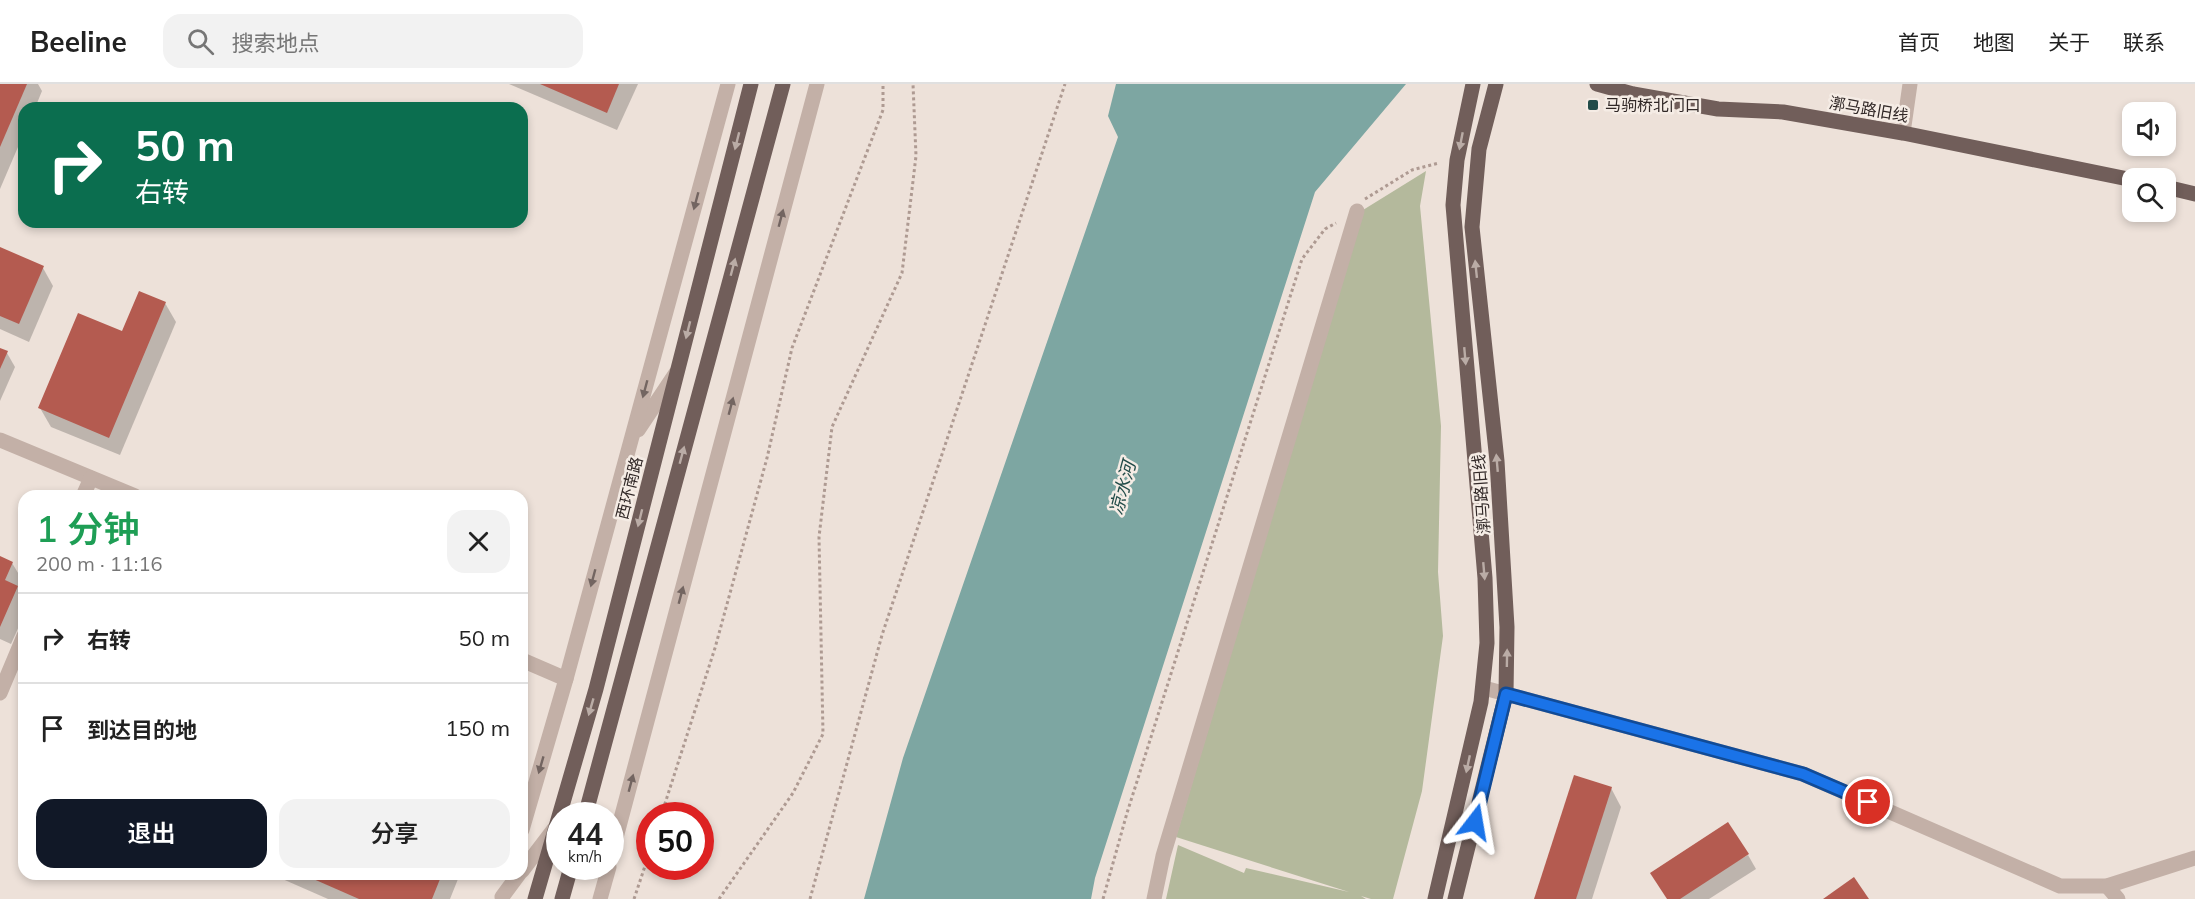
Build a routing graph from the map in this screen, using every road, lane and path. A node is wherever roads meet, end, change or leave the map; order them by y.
1 (728, 84) edge
2 (751, 84) edge
3 (783, 84) edge
4 (817, 84) edge
5 (883, 84) edge
6 (913, 84) edge
7 (1065, 84) edge
8 (1473, 84) edge
9 (1496, 84) edge
10 (1597, 84) edge
11 (1910, 84) edge
12 (1903, 132) junction
13 (1439, 163) dead end
14 (2122, 178) edge
15 (2176, 189) edge
16 (2195, 194) edge
17 (1356, 211) junction
18 (678, 370) junction
19 (0, 440) edge
20 (631, 440) junction
21 (91, 478) junction
22 (86, 490) edge
23 (120, 490) edge
24 (18, 650) edge
25 (528, 663) edge
26 (566, 679) junction
27 (1484, 688) junction
28 (0, 693) edge
29 (1506, 694) junction
30 (563, 802) edge
31 (589, 802) edge
32 (666, 802) edge
33 (624, 808) edge
34 (528, 809) edge
35 (546, 840) edge
36 (2195, 858) edge
37 (546, 861) edge
38 (528, 864) edge
39 (507, 880) edge
40 (516, 880) edge
41 (567, 880) edge
42 (605, 880) edge
43 (640, 880) edge
44 (2107, 886) junction
45 (502, 898) edge
46 (535, 899) edge
47 (562, 899) edge
48 (600, 899) edge
49 (634, 899) edge
50 (719, 899) edge
51 (810, 899) edge
52 (1103, 899) edge
53 (1154, 899) edge
54 (1435, 899) edge
55 (1455, 899) edge
56 (2118, 899) edge

1 -> 20 street
2 -> 18 main road, 西环南路
31 -> 3 main road
33 -> 4 street
5 - 32 path
6 - 50 path
7 - 51 path
8 -> 27 main road, 漷马路旧线
29 -> 9 main road, 漷马路旧线
10 - 12 main road, 漷马路旧线
11 - 12 street
12 - 14 main road, 漷马路旧线
13 - 17 path
15 - 16 main road
17 - 52 path
17 - 53 street
18 - 20 street
18 -> 30 main road, 西环南路
19 - 21 street
20 -> 26 street
21 - 22 street
21 - 23 street
24 - 28 street
25 - 26 street
26 -> 34 street
27 - 29 street
27 -> 54 main road, 漷马路旧线
29 - 44 street
29 - 55 main road, 漷马路旧线
35 - 38 street
36 - 44 street
37 - 46 main road, 西环南路
39 - 45 street
40 - 45 street
41 - 47 main road
42 - 48 street
43 - 49 path
44 - 56 street

